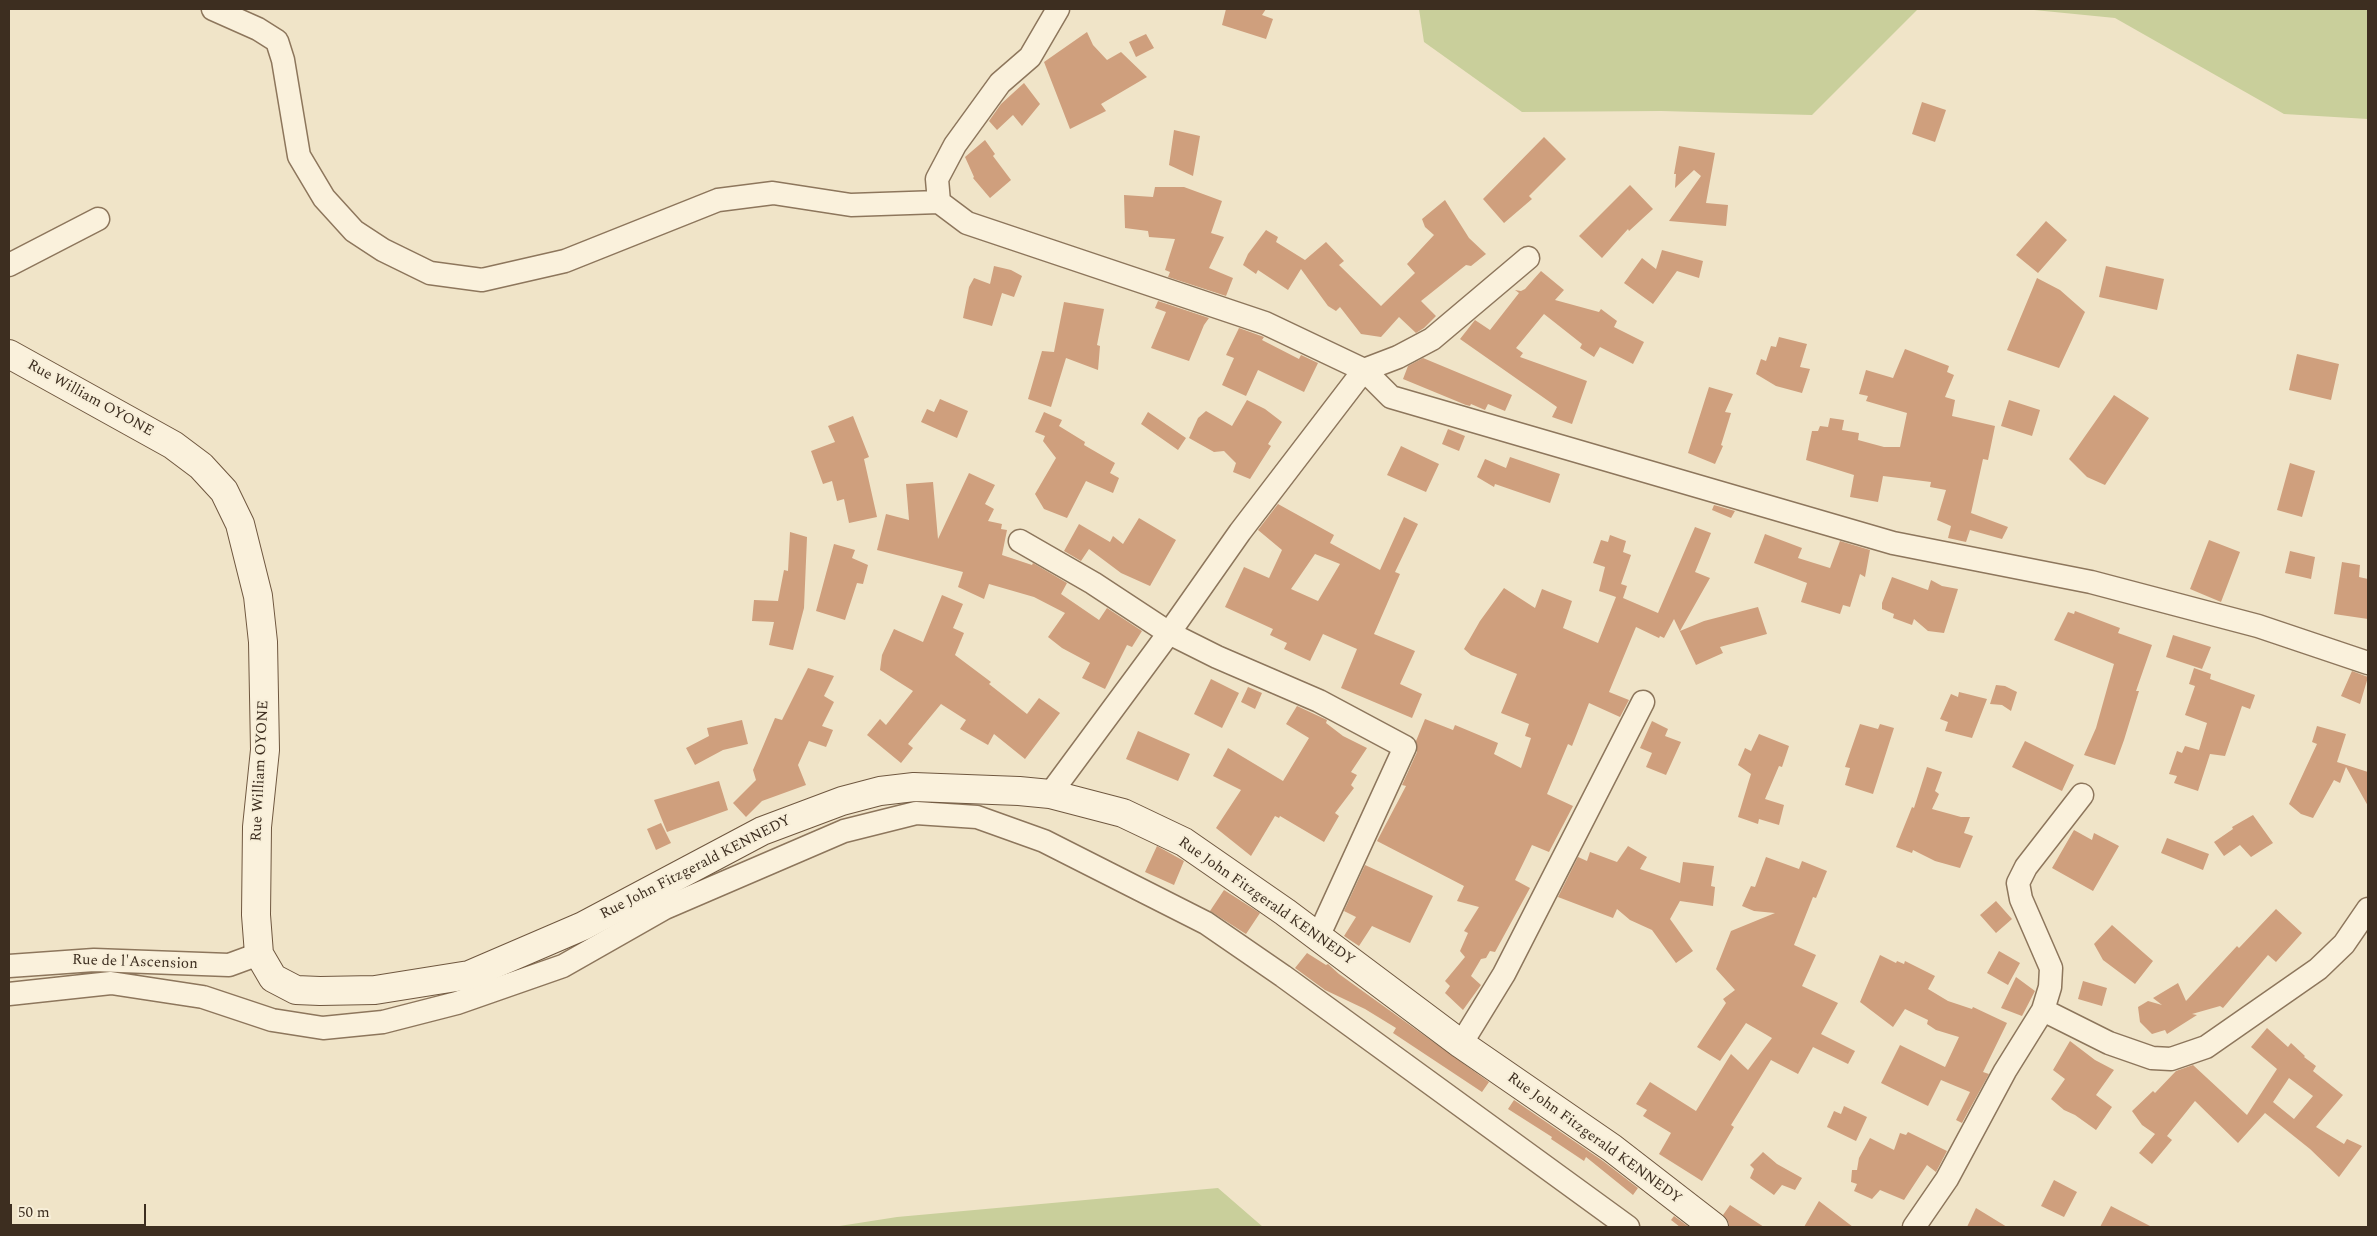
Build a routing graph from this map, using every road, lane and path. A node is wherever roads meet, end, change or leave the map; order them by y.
1 (213, 9) edge
2 (1058, 9) edge
3 (939, 202) junction
4 (98, 219) dead end
5 (1528, 258) dead end
6 (9, 265) edge
7 (9, 354) edge
8 (1364, 370) junction
9 (1020, 541) dead end
10 (1169, 633) junction
11 (2368, 663) edge
12 (1643, 702) dead end
13 (1050, 794) junction
14 (2082, 795) dead end
15 (2368, 908) edge
16 (1318, 937) junction
17 (259, 954) junction
18 (9, 965) edge
19 (9, 994) edge
20 (2043, 1010) junction
21 (1461, 1044) junction
22 (1628, 1227) edge
23 (1714, 1227) edge
24 (1914, 1227) edge

1 - 3 street
2 - 3 street
3 - 8 street
4 - 6 street
5 - 8 street
7 - 17 street, Rue William OYONE
8 - 10 street
8 - 11 street
9 - 10 street
10 - 13 street
10 - 16 street
12 - 21 street
13 - 16 street, Rue John Fitzgerald KENNEDY
13 - 17 street, Rue John Fitzgerald KENNEDY
14 - 20 street
15 - 20 street
16 - 21 street, Rue John Fitzgerald KENNEDY
17 - 18 street, Rue de l'Ascension
19 - 22 street
20 - 24 street
21 - 23 street, Rue John Fitzgerald KENNEDY

